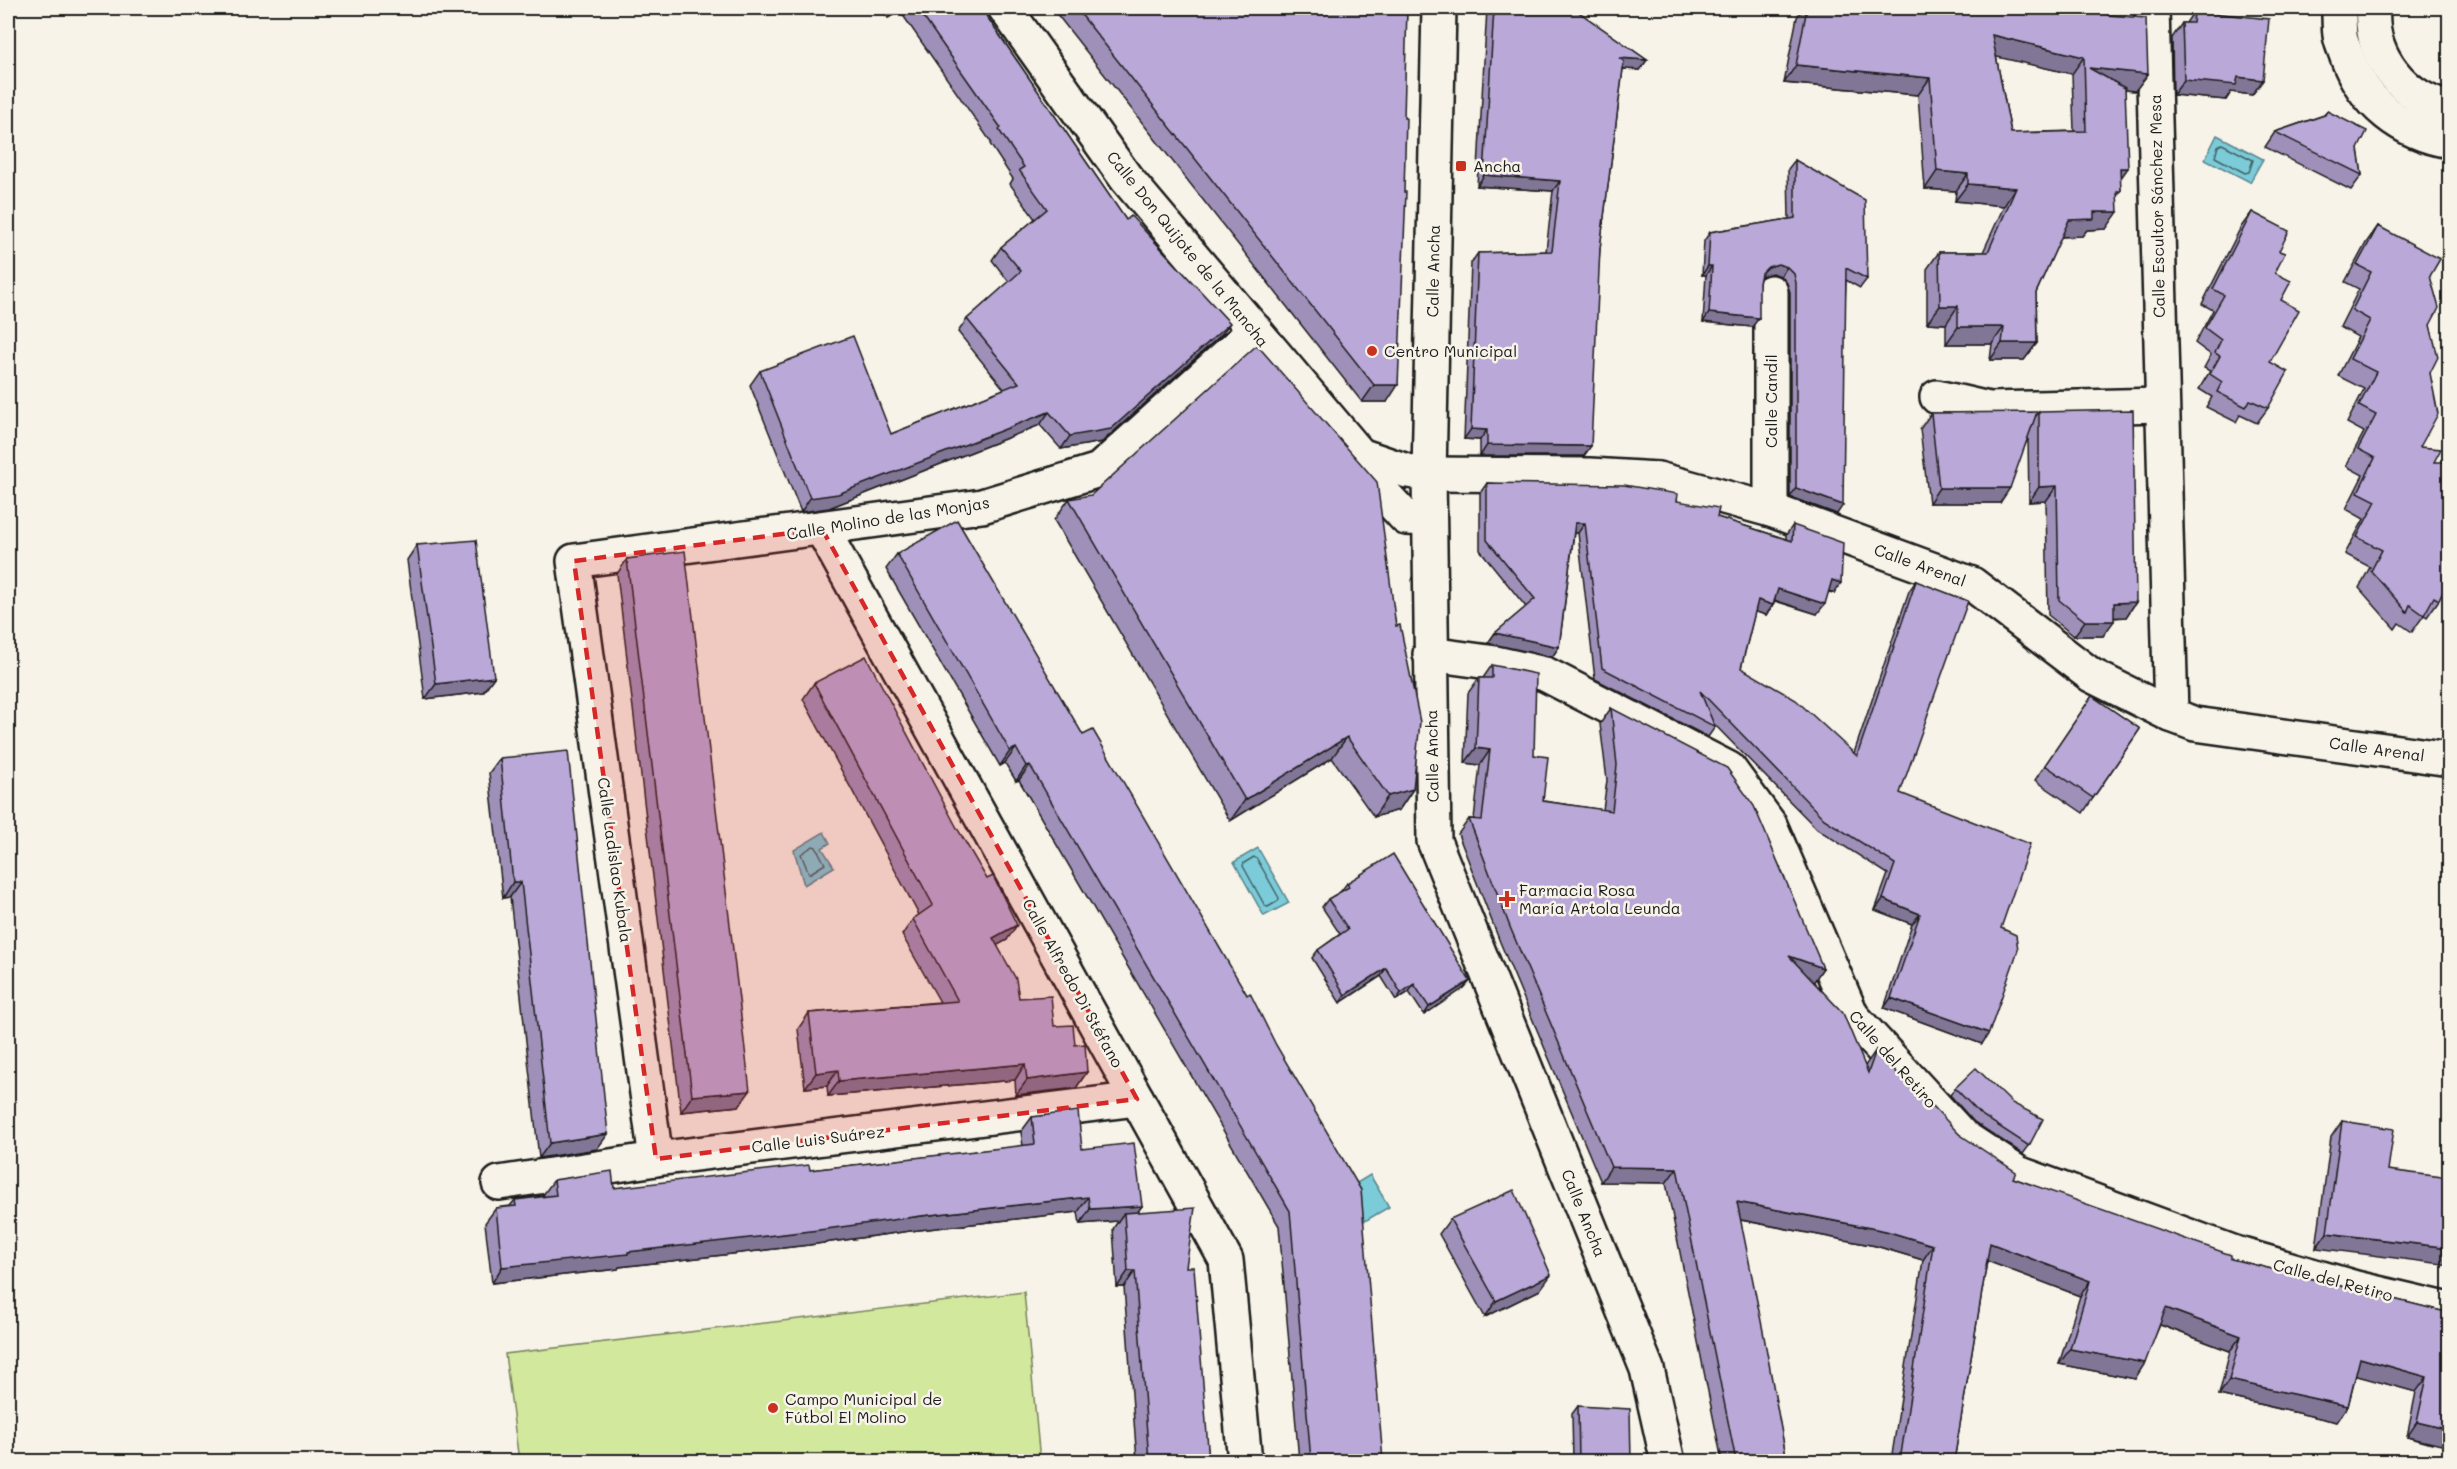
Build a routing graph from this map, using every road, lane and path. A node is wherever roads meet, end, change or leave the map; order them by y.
1 (1005, 8) edge
2 (1439, 8) edge
3 (2152, 8) edge
4 (2339, 8) edge
5 (2373, 8) edge
6 (2450, 109) edge
7 (2450, 141) edge
8 (1771, 292) dead end
9 (1255, 330) junction
10 (1937, 397) dead end
11 (2162, 405) junction
12 (1360, 455) junction
13 (1429, 474) junction
14 (1771, 510) junction
15 (1429, 519) junction
16 (822, 529) junction
17 (574, 561) joint
18 (1430, 654) junction
19 (2171, 716) junction
20 (2450, 759) edge
21 (1137, 1099) junction
22 (656, 1159) junction
23 (499, 1182) dead end
24 (2450, 1310) edge
25 (1245, 1461) edge
26 (1668, 1461) edge

1 - 9 street, Calle Don Quijote de la Mancha
2 - 13 street, Calle Ancha
3 - 11 street, Calle Escultor Sánchez Mesa
4 - 7 street
5 - 6 street
8 - 14 street, Calle Candil
9 - 12 street, Calle Don Quijote de la Mancha
9 - 16 street, Calle Molino de las Monjas
10 - 11 street
11 - 19 street, Calle Escultor Sánchez Mesa
12 - 13 street
12 - 15 street, Calle Don Quijote de la Mancha
13 - 14 street, Calle Arenal
13 - 15 street, Calle Ancha
14 - 19 street, Calle Arenal
15 - 18 street, Calle Ancha
16 - 17 street, Calle Molino de las Monjas
16 - 21 street, Calle Alfredo Di Stéfano
17 - 22 street, Calle Ladislao Kubala
18 - 24 street, Calle del Retiro
18 - 26 street, Calle Ancha
19 - 20 street, Calle Arenal
21 - 22 street, Calle Luis Suárez
21 - 25 street, Calle Alfredo Di Stéfano
22 - 23 street, Calle Luis Suárez

